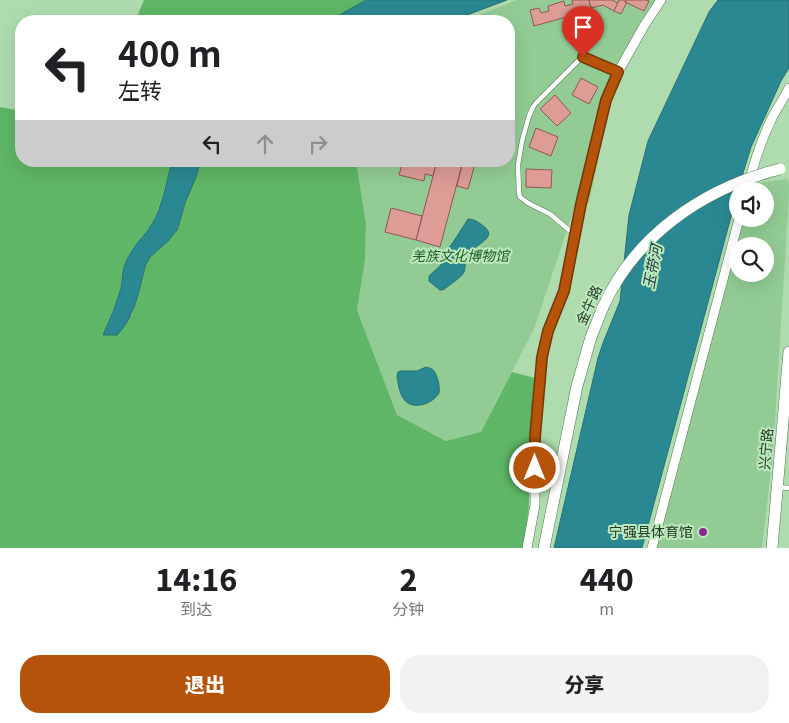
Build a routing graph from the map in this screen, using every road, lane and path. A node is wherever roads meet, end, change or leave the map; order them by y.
1 (661, 0) edge
2 (618, 72) junction
3 (789, 88) edge
4 (785, 169) edge
5 (749, 182) edge
6 (737, 227) edge
7 (575, 235) junction
8 (789, 352) edge
9 (784, 488) edge
10 (527, 548) edge
11 (544, 548) edge
12 (652, 548) edge
13 (772, 548) edge

1 - 2 street
2 - 7 street
2 - 7 lane
3 - 5 street
4 - 11 main road, 金牛路, bridge
6 - 12 street
7 - 10 street
8 - 9 main road, 兴宁路
9 - 13 main road, 兴宁路

